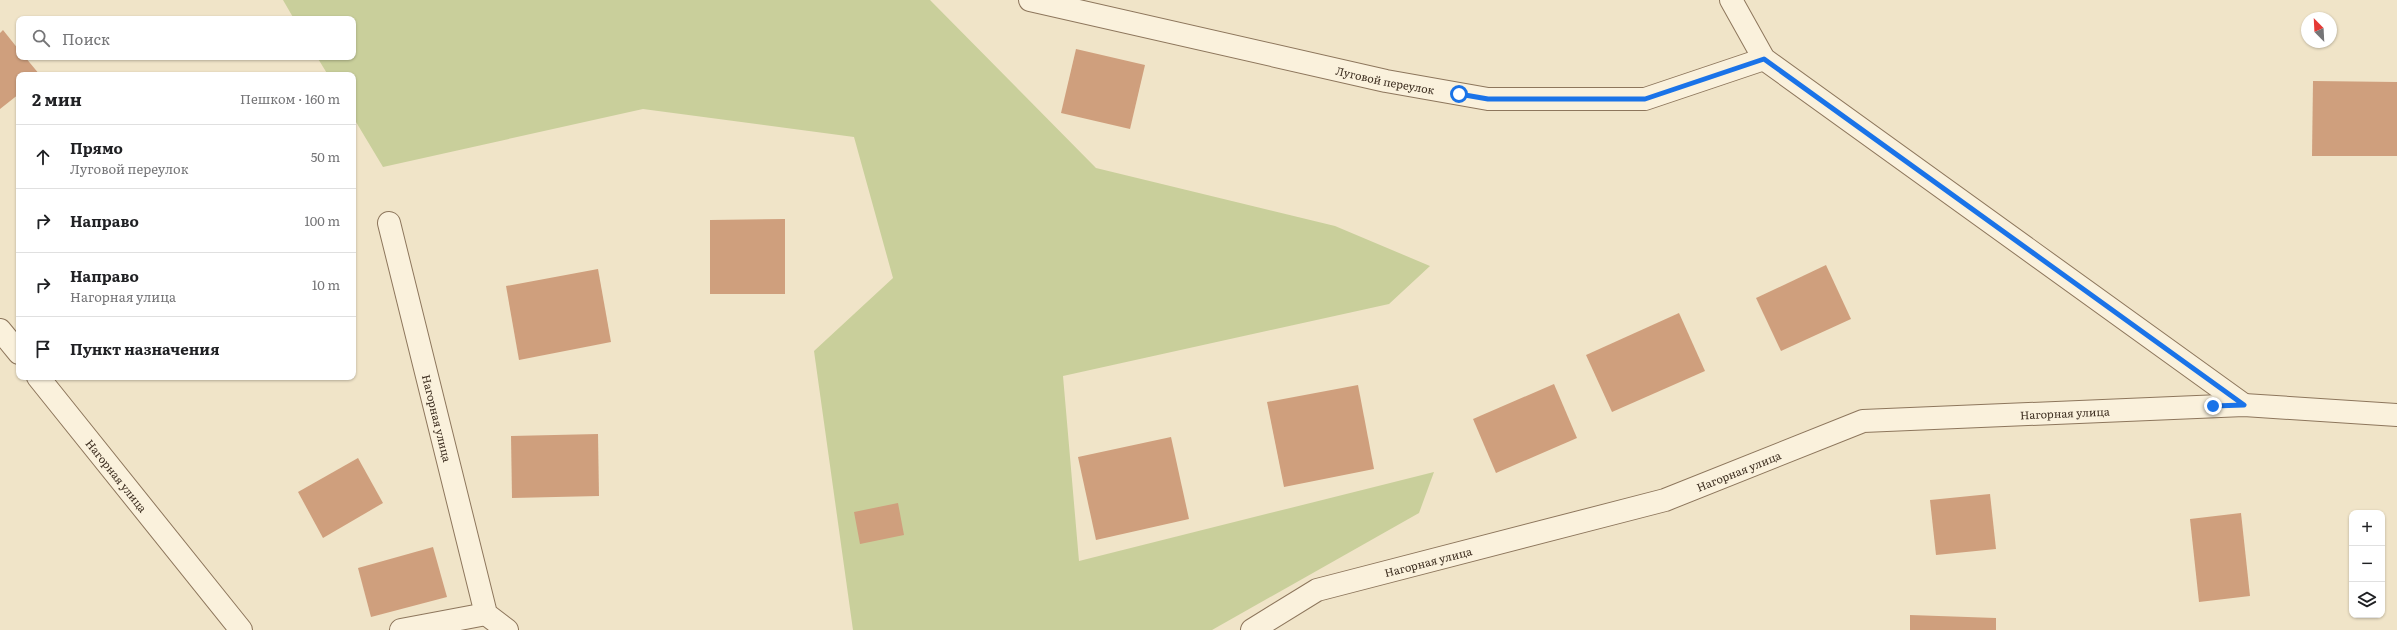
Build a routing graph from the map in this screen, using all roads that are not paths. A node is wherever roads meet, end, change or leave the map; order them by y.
1 (1030, 0) edge
2 (1731, 0) edge
3 (1764, 59) junction
4 (389, 223) dead end
5 (0, 330) edge
6 (16, 349) edge
7 (40, 380) edge
8 (2244, 405) junction
9 (2397, 415) edge
10 (486, 614) junction
11 (241, 630) edge
12 (400, 630) edge
13 (507, 630) edge
14 (1252, 630) edge

1 - 3 street, Луговой переулок
2 - 3 street
3 - 8 street
4 - 10 street, Нагорная улица
5 - 6 street
7 - 11 street, Нагорная улица
8 - 9 street, Нагорная улица
8 - 14 street, Нагорная улица
10 - 12 street
10 - 13 street

